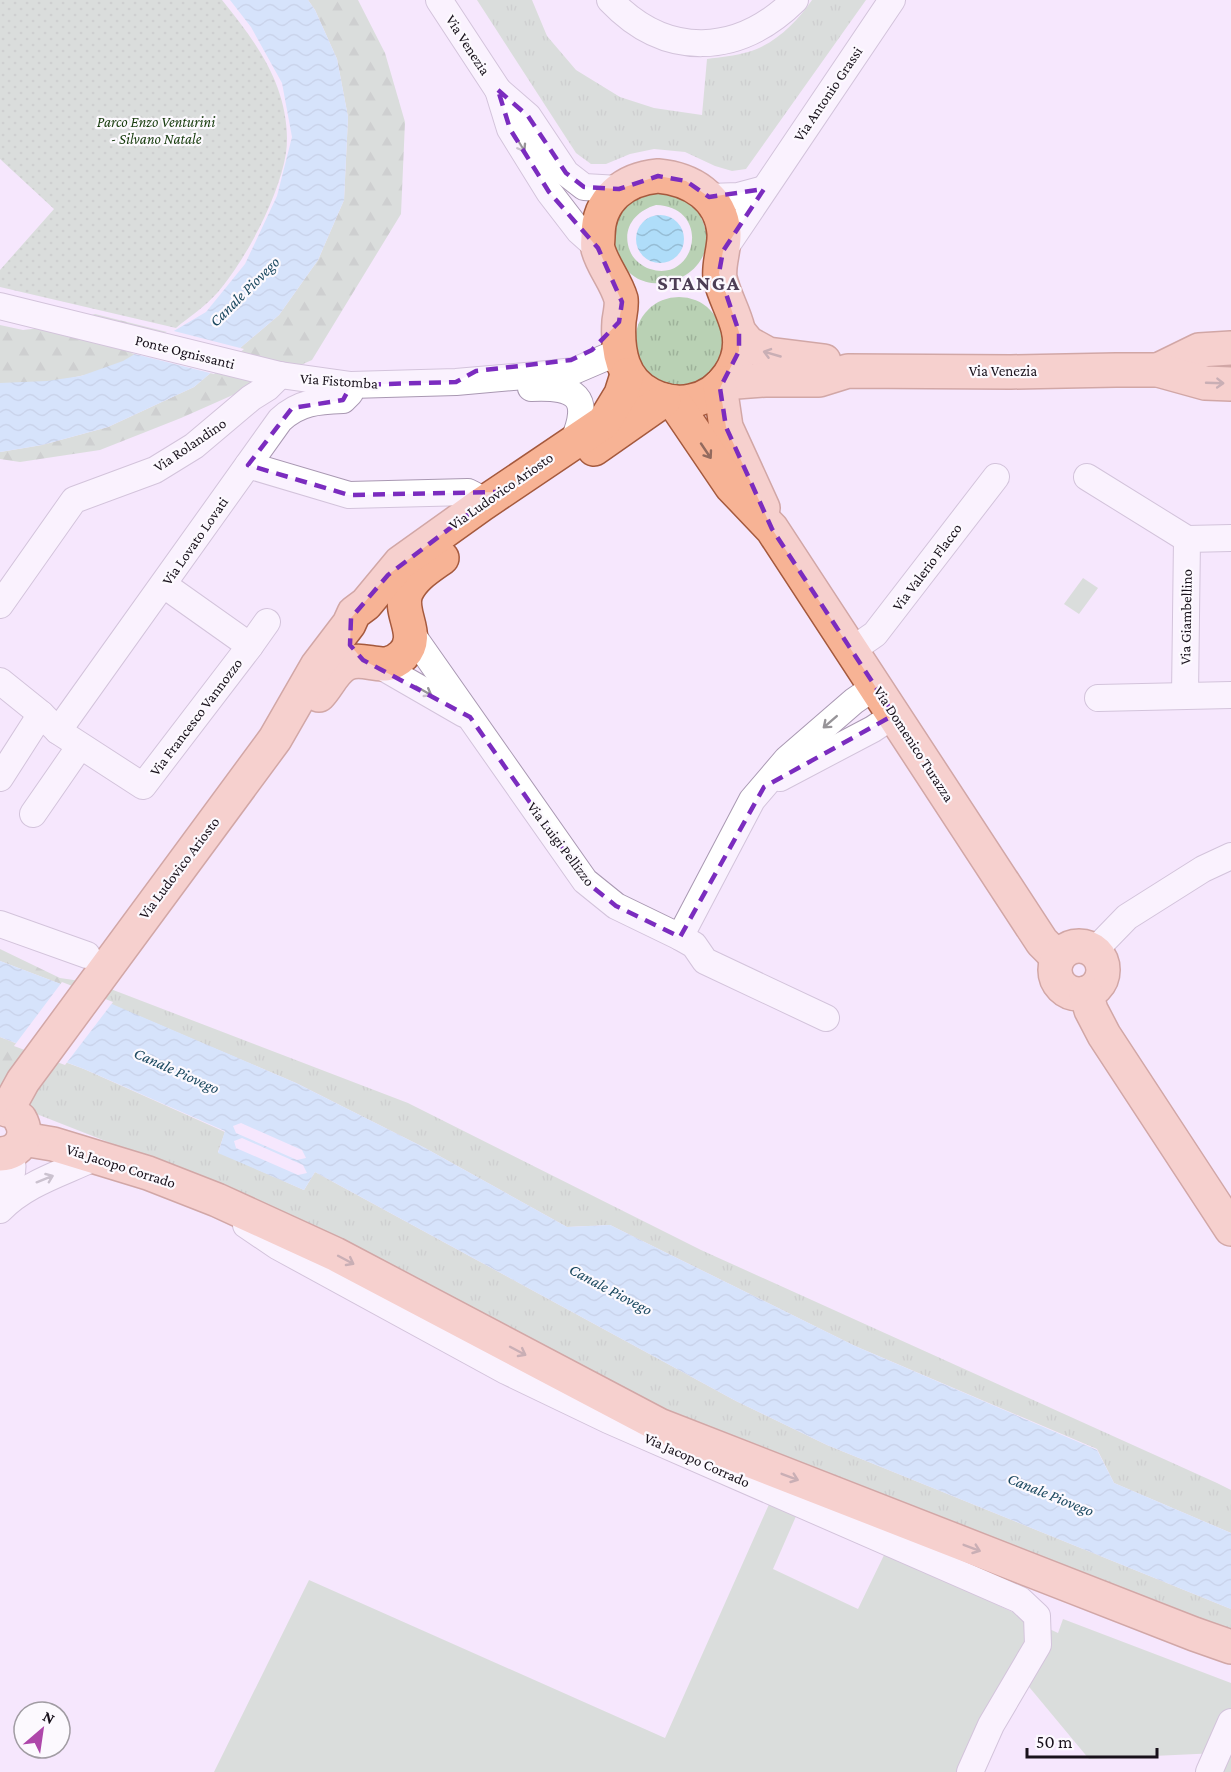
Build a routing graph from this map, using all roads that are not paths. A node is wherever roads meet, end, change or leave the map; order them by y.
1 (439, 0) edge
2 (610, 0) edge
3 (795, 0) edge
4 (892, 0) edge
5 (498, 90) junction
6 (619, 189) junction
7 (764, 189) junction
8 (709, 197) junction
9 (598, 248) junction
10 (723, 252) junction
11 (0, 306) edge
12 (619, 322) junction
13 (739, 332) junction
14 (1231, 348) edge
15 (625, 370) junction
16 (1158, 370) junction
17 (848, 371) junction
18 (269, 372) junction
19 (456, 382) junction
20 (351, 384) junction
21 (1231, 384) edge
22 (722, 385) junction
23 (669, 401) junction
24 (573, 442) junction
25 (248, 465) junction
26 (996, 477) dead end
27 (1087, 477) dead end
28 (481, 505) junction
29 (772, 529) junction
30 (1231, 538) edge
31 (1187, 539) junction
32 (164, 585) junction
33 (0, 605) edge
34 (357, 614) junction
35 (267, 622) dead end
36 (410, 626) junction
37 (250, 646) junction
38 (852, 650) junction
39 (376, 665) junction
40 (0, 681) edge
41 (876, 686) junction
42 (1185, 695) junction
43 (1231, 695) edge
44 (1098, 698) dead end
45 (894, 715) junction
46 (470, 717) junction
47 (50, 722) junction
48 (275, 739) junction
49 (80, 746) junction
50 (0, 778) edge
51 (764, 787) junction
52 (33, 813) dead end
53 (1231, 856) edge
54 (0, 924) edge
55 (681, 938) junction
56 (1094, 951) junction
57 (1058, 958) junction
58 (96, 962) junction
59 (1086, 993) junction
60 (826, 1018) dead end
61 (4, 1110) edge
62 (11, 1148) edge
63 (96, 1157) junction
64 (217, 1200) junction
65 (0, 1203) edge
66 (0, 1210) edge
67 (1231, 1229) edge
68 (1194, 1634) junction
69 (1231, 1647) edge
70 (1231, 1661) edge
71 (1231, 1722) edge
72 (970, 1772) edge
73 (1209, 1772) edge

1 - 5 street, Via Venezia
2 - 3 street
4 - 7 street, Via Antonio Grassi
5 - 6 street
5 -> 9 street
6 - 8 main road
6 - 9 main road
7 - 8 street
7 - 10 street, Via Antonio Grassi
8 - 10 main road
9 - 12 main road
10 - 13 main road
11 - 18 street, Ponte Ognissanti
12 - 15 main road
12 - 19 street, Via Fistomba
17 -> 13 main road, Via Venezia
13 - 22 main road
14 - 16 main road, Via Venezia
15 - 19 street, Via Fistomba
15 - 23 main road
15 - 24 main road, Via Ludovico Ariosto
16 - 17 main road, Via Venezia
16 -> 21 main road, Via Venezia
17 - 22 main road, Via Venezia
18 - 20 street, Via Fistomba
18 - 33 street, Via Rolandino
19 - 20 street, Via Fistomba
19 - 24 street, Via Fistomba
20 - 25 street, Via Lovato Lovati
22 - 23 main road
22 - 29 main road, Via Domenico Turazza
23 -> 29 main road, Via Domenico Turazza
23 - 36 main road, Via Ludovico Ariosto
24 - 28 main road, Via Ludovico Ariosto
25 - 28 street
25 - 32 street, Via Lovato Lovati
26 - 38 street, Via Valerio Flacco
27 - 31 street
28 - 34 main road, Via Ludovico Ariosto
29 - 38 main road, Via Domenico Turazza
30 - 31 street
31 - 42 street, Via Giambellino
32 - 37 street, Via Francesco Vannozzo
32 - 47 street, Via Lovato Lovati
34 - 36 main road
34 - 39 main road
34 - 48 main road, Via Ludovico Ariosto
35 - 37 street, Via Francesco Vannozzo
36 - 39 main road, Via Ludovico Ariosto
36 - 46 street, Via Luigi Pellizzo
37 - 49 street, Via Francesco Vannozzo
38 - 41 main road, Via Domenico Turazza
39 -> 46 street, Via Luigi Pellizzo
39 - 48 main road, Via Ludovico Ariosto
40 - 47 street, Via Francesco Vannozzo
41 - 45 main road, Via Domenico Turazza
41 -> 51 street
42 - 43 street
42 - 44 street
45 - 51 street
45 - 57 main road, Via Domenico Turazza
46 - 55 street, Via Luigi Pellizzo
47 - 49 street, Via Francesco Vannozzo
47 - 50 street
48 - 58 main road, Via Ludovico Ariosto
49 - 52 street
51 - 55 street
53 - 56 street
54 - 58 street
55 - 60 street, Via Luigi Pellizzo
56 - 57 main road
56 - 59 main road
57 - 59 main road
58 - 61 main road, Via Ludovico Ariosto
59 - 67 main road
61 - 62 main road
62 - 63 main road, Via Jacopo Corrado
62 - 65 street
63 - 64 main road, Via Jacopo Corrado
66 -> 63 street
64 -> 68 main road, Via Jacopo Corrado
64 - 72 street, Via Jacopo Corrado
68 - 69 main road, Via Jacopo Corrado
68 - 70 street, Via Jacopo Corrado
71 - 73 street

